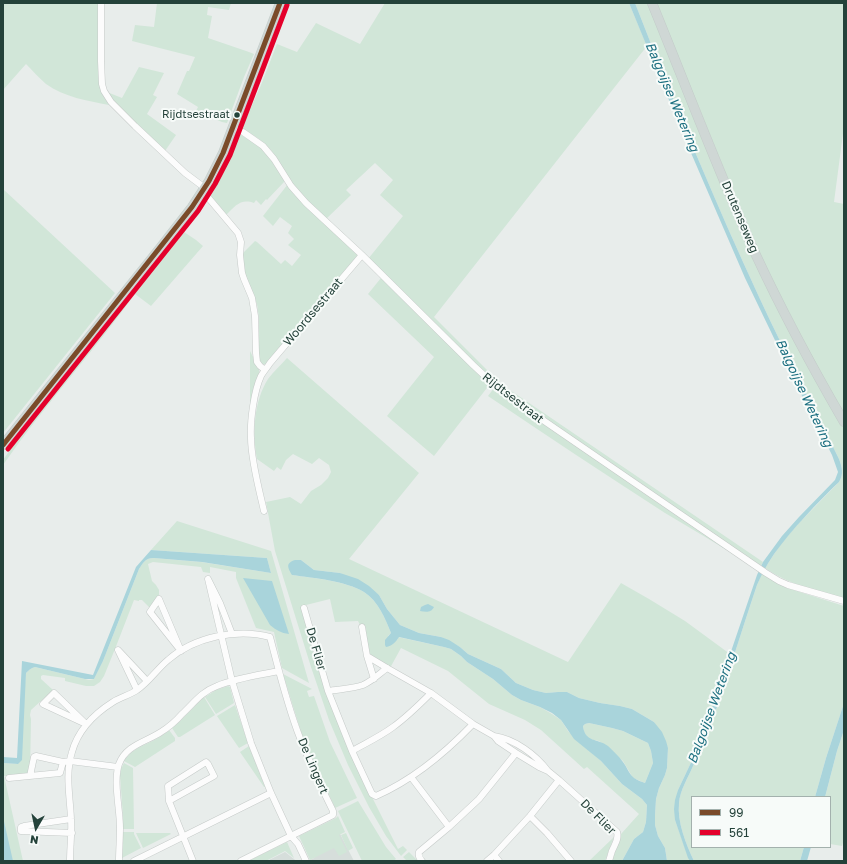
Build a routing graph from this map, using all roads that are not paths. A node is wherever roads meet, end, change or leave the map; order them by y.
1 (101, 3) edge
2 (280, 3) edge
3 (652, 3) edge
4 (233, 128) junction
5 (204, 190) junction
6 (362, 255) junction
7 (265, 370) junction
8 (844, 422) edge
9 (3, 445) edge
10 (264, 511) dead end
11 (844, 601) edge
12 (304, 608) dead end
13 (362, 627) dead end
14 (232, 634) junction
15 (221, 635) junction
16 (181, 650) junction
17 (367, 656) junction
18 (387, 668) junction
19 (279, 671) junction
20 (374, 679) junction
21 (147, 681) junction
22 (232, 681) junction
23 (137, 690) junction
24 (328, 691) junction
25 (431, 693) junction
26 (86, 724) junction
27 (474, 724) junction
28 (494, 736) junction
29 (352, 751) junction
30 (516, 754) junction
31 (63, 762) junction
32 (70, 762) junction
33 (118, 767) junction
34 (548, 772) junction
35 (30, 776) junction
36 (411, 777) junction
37 (9, 778) dead end
38 (559, 780) junction
39 (271, 793) junction
40 (169, 801) junction
41 (530, 816) junction
42 (72, 819) junction
43 (449, 827) junction
44 (72, 834) junction
45 (183, 836) junction
46 (291, 836) junction
47 (494, 855) junction
48 (70, 861) edge
49 (119, 861) edge
50 (134, 861) edge
51 (193, 861) edge
52 (241, 861) edge
53 (306, 861) edge
54 (422, 861) edge
55 (487, 861) edge
56 (499, 861) edge
57 (571, 861) edge
58 (609, 861) edge

1 - 5 street
2 - 4 main road
3 - 8 main road, Drutenseweg
4 - 5 main road
4 - 6 street, Rijdtsestraat
5 - 7 street
5 - 9 main road
6 - 7 street, Woordsestraat
6 - 11 street, Rijdtsestraat
7 - 10 street, Woordsestraat
12 - 24 street, De Flier
13 - 17 street
14 - 15 street, De Lingert
14 - 15 street
14 - 19 street, De Lingert
15 - 16 street, De Lingert
15 - 22 street
16 - 16 street
16 - 21 street, De Lingert
17 - 18 street, De Flier
17 - 20 street
18 - 20 street
18 - 25 street, De Flier
19 - 22 street
19 - 46 street, De Lingert
20 - 24 street
21 - 23 street, De Lingert
21 - 23 street
22 - 33 street
22 - 39 street
23 - 26 street, De Lingert
24 - 29 street, De Flier
25 - 27 street, De Flier
25 - 29 street
26 - 26 street
26 - 32 street, De Lingert
27 - 28 street, De Flier
27 - 36 street, De Flier
28 - 30 street, De Flier
28 - 34 street, De Flier
29 - 36 street, De Flier
30 - 34 street, De Flier
30 - 43 street
31 - 32 street
31 - 35 street
31 - 35 street
32 - 33 street
32 - 42 street, De Lingert
33 - 49 street
34 - 38 street, De Flier
35 - 37 street
36 - 43 street
38 - 41 street
38 - 58 street, De Flier
39 - 45 street
39 - 46 street
40 - 40 street
40 - 45 street
41 - 47 street
41 - 57 street
42 - 44 street, De Lingert
42 - 44 street
43 - 54 street
44 - 48 street, De Lingert
45 - 50 street
45 - 51 street
46 - 52 street, De Lingert
46 - 53 street
47 - 55 street
47 - 56 street

